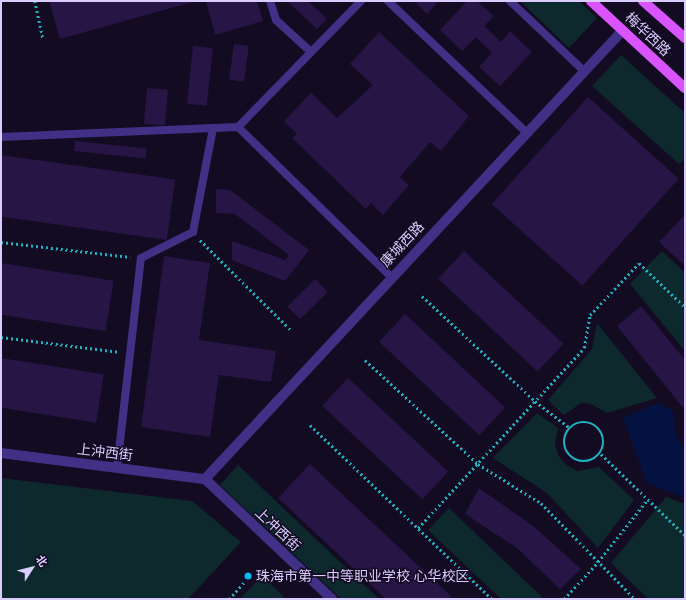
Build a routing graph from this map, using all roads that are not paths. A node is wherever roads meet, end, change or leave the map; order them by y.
1 (270, 1) edge
2 (361, 1) edge
3 (388, 1) edge
4 (510, 1) edge
5 (591, 1) edge
6 (644, 1) edge
7 (622, 30) junction
8 (685, 38) edge
9 (311, 52) junction
10 (584, 71) junction
11 (685, 88) edge
12 (238, 127) junction
13 (213, 128) junction
14 (526, 132) junction
15 (1, 137) edge
16 (390, 277) junction
17 (1, 453) edge
18 (117, 468) junction
19 (205, 479) junction
20 (332, 599) edge

1 - 9 lane
2 - 9 lane
3 - 14 lane
4 - 10 lane
5 - 7 main road, 梅华西路
6 - 8 main road, 梅华西路
7 - 10 street, 康城西路
7 - 11 main road, 梅华西路
9 - 12 lane
10 - 14 street, 康城西路
12 - 13 lane
12 - 16 lane
13 - 15 lane
13 - 18 lane
14 - 16 street, 康城西路
16 - 19 street, 康城西路
17 - 18 street, 上沖西街
18 - 19 street, 上沖西街
19 - 20 street, 上冲西街

